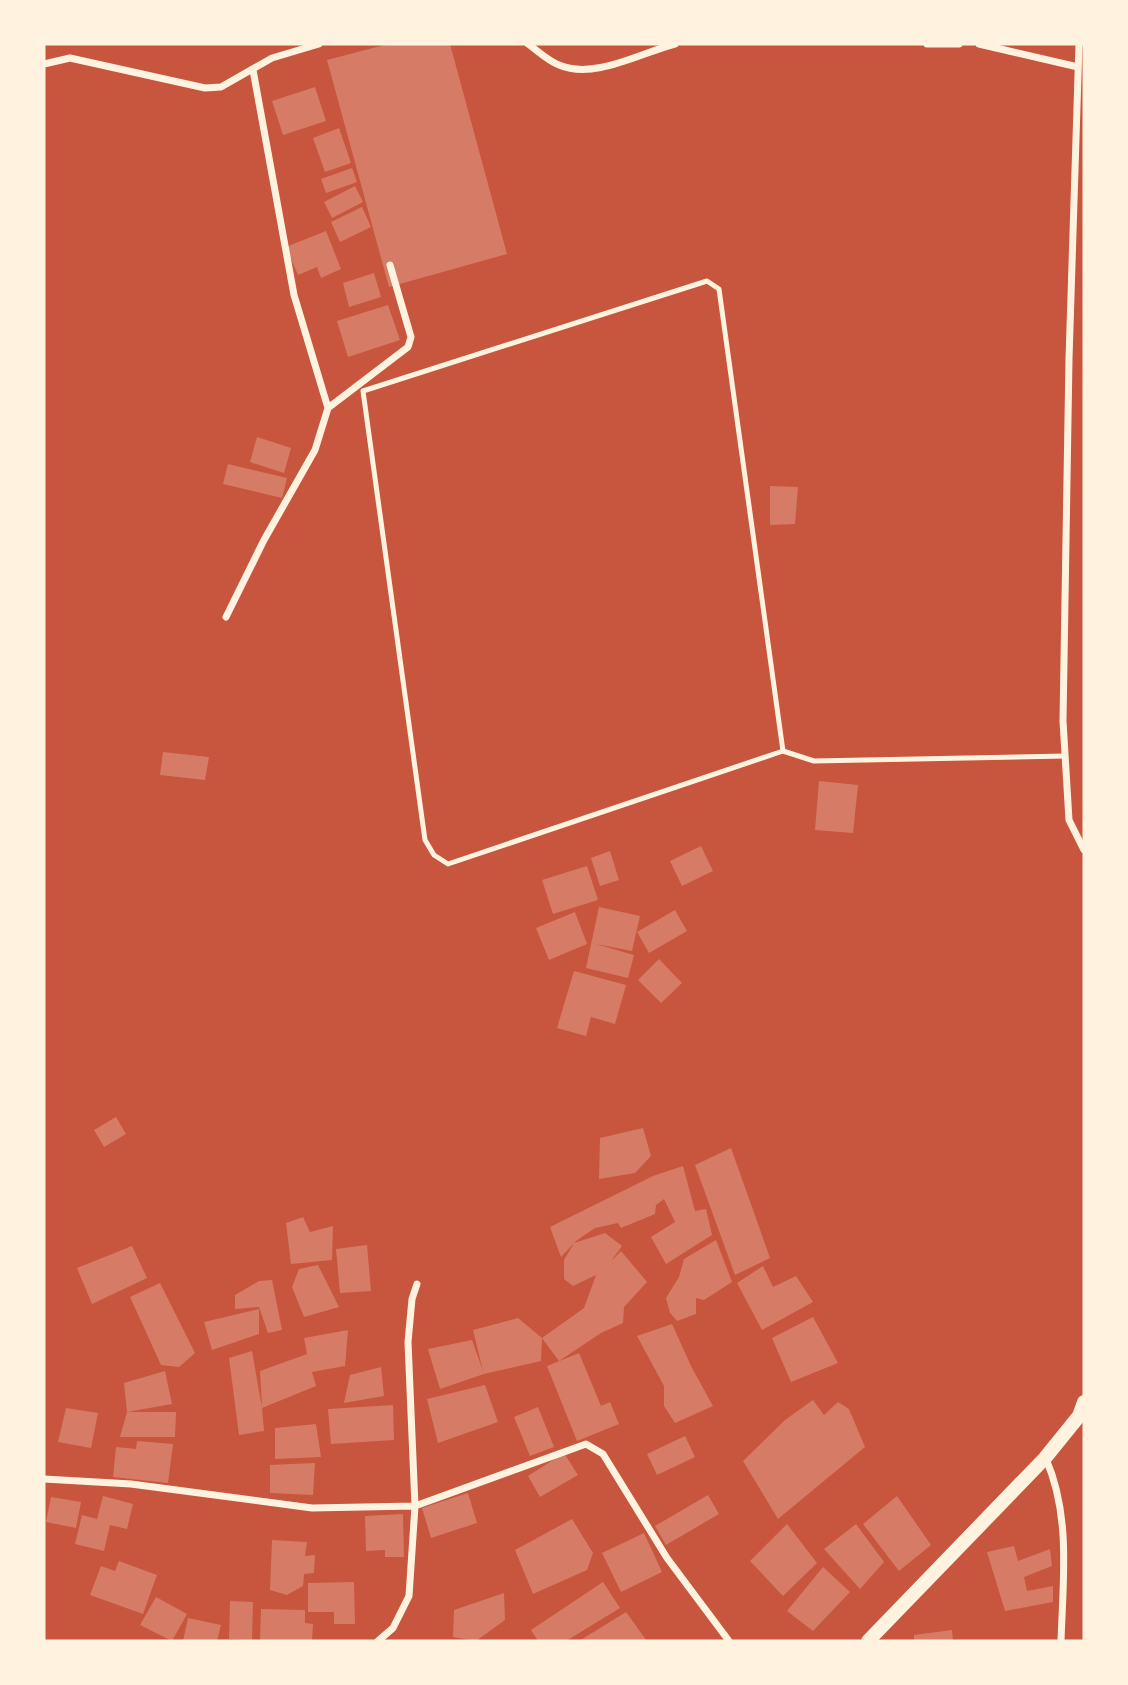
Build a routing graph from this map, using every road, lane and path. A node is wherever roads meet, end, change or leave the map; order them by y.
1 (320, 44) edge
2 (528, 44) edge
3 (675, 44) edge
4 (927, 44) edge
5 (959, 44) edge
6 (979, 44) edge
7 (1079, 44) edge
8 (657, 46) edge
9 (44, 64) edge
10 (1078, 67) junction
11 (253, 70) junction
12 (390, 265) dead end
13 (328, 408) junction
14 (226, 617) dead end
15 (783, 751) junction
16 (1065, 756) junction
17 (1084, 850) edge
18 (417, 1284) dead end
19 (1084, 1402) edge
20 (1045, 1458) junction
21 (44, 1479) edge
22 (415, 1506) junction
23 (378, 1641) edge
24 (729, 1641) edge
25 (868, 1641) edge
26 (1061, 1641) edge

1 - 11 street
2 - 8 street
3 - 8 street
4 - 5 street
6 - 10 street
7 - 10 street
9 - 11 street
10 - 16 street
11 - 13 street
12 - 13 street
13 - 14 street
15 - 15 lane
15 - 16 lane
16 - 17 street
18 - 22 street
19 - 20 main road
20 - 25 main road
20 - 26 street
21 - 22 street
22 - 23 street
22 - 24 street

